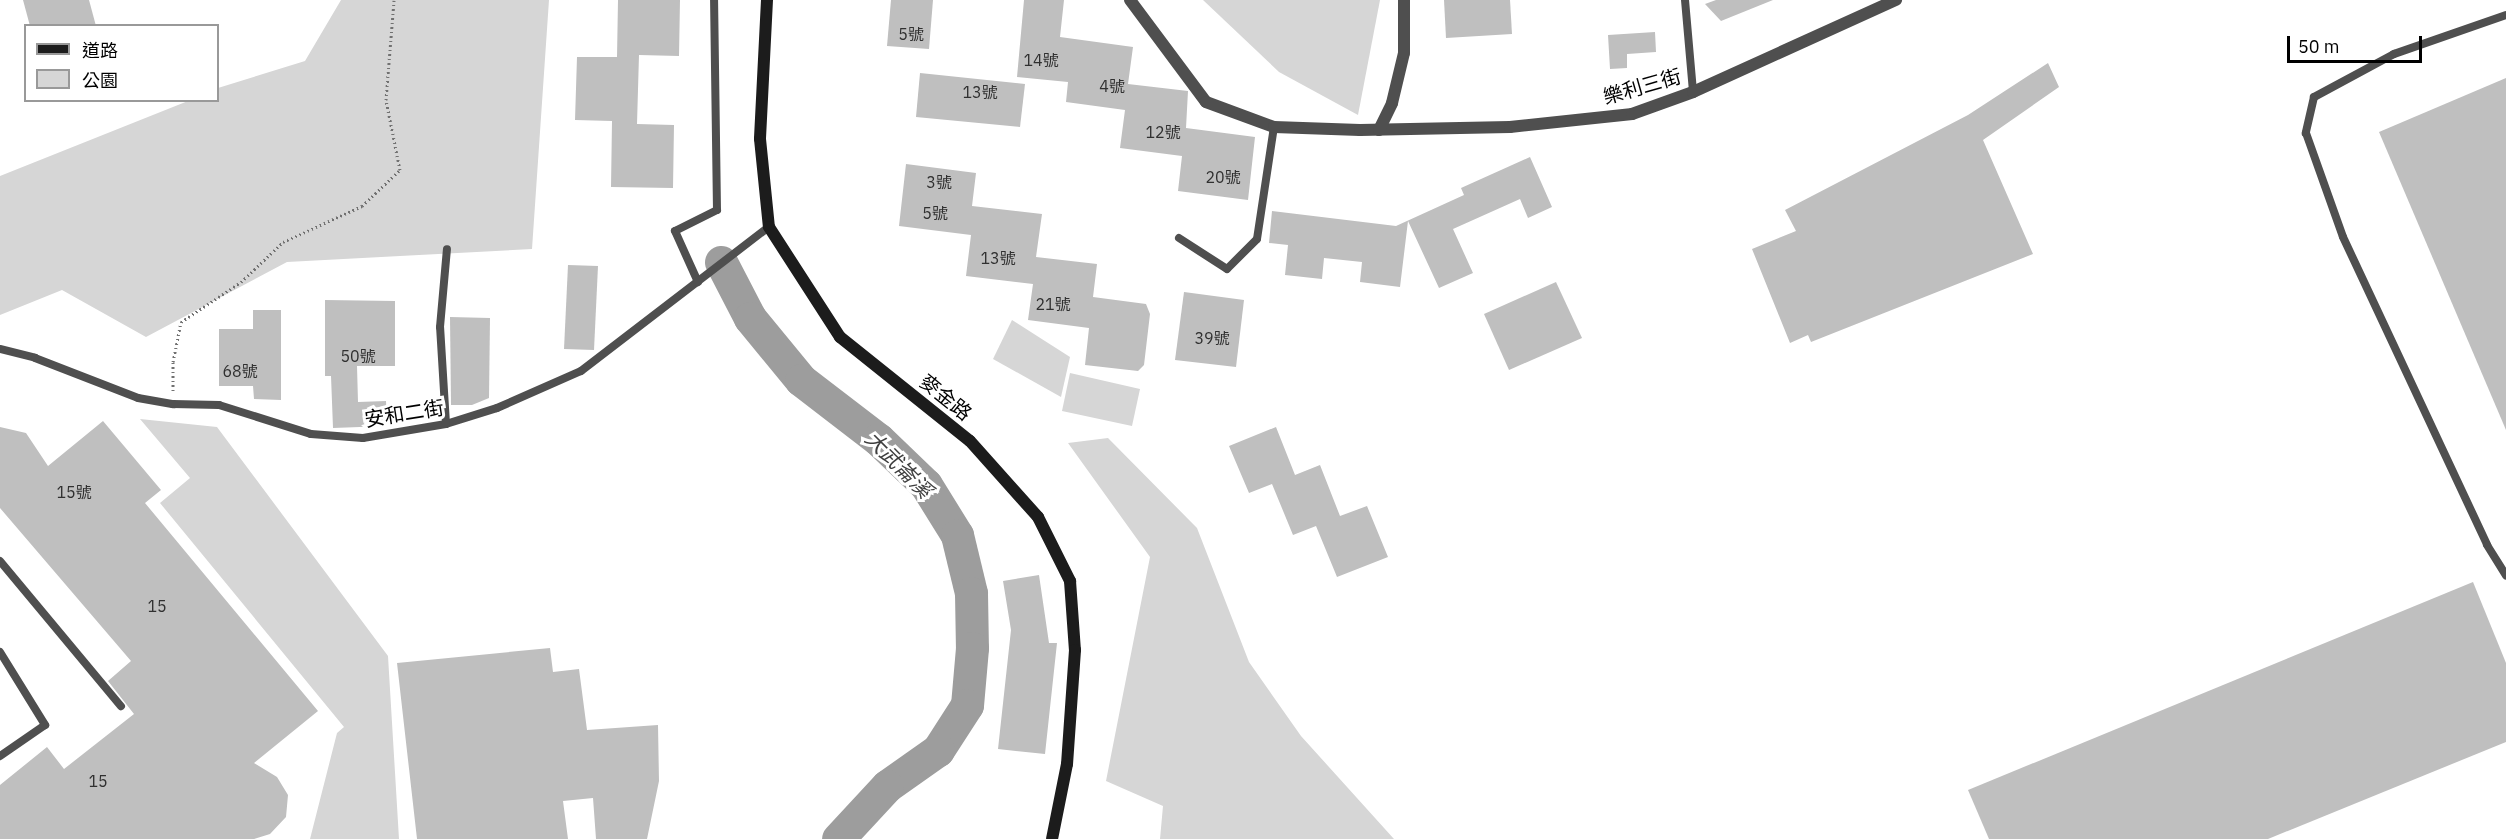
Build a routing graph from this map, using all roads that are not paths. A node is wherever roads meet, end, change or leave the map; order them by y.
1 (714, 0) edge
2 (767, 0) edge
3 (1130, 0) edge
4 (1404, 0) edge
5 (1685, 0) edge
6 (1896, 0) edge
7 (2506, 15) edge
8 (1693, 92) junction
9 (1274, 127) junction
10 (1379, 130) junction
11 (769, 227) junction
12 (1179, 238) dead end
13 (447, 249) dead end
14 (698, 282) junction
15 (0, 349) edge
16 (446, 424) junction
17 (0, 561) edge
18 (2506, 575) edge
19 (0, 652) edge
20 (121, 706) dead end
21 (0, 756) edge
22 (1052, 839) edge

1 - 14 lane
2 - 11 street, 麥金路
3 - 9 street, 樂利三街
4 - 10 street
5 - 8 lane
6 - 8 street, 樂利三街
7 - 18 lane
8 - 10 street, 樂利三街
9 - 10 street, 樂利三街
9 - 12 lane
11 - 14 lane, 安和二街
11 - 22 street, 麥金路
13 - 16 lane
14 - 16 lane, 安和二街
15 - 16 lane, 安和二街
17 - 20 lane
19 - 21 lane

